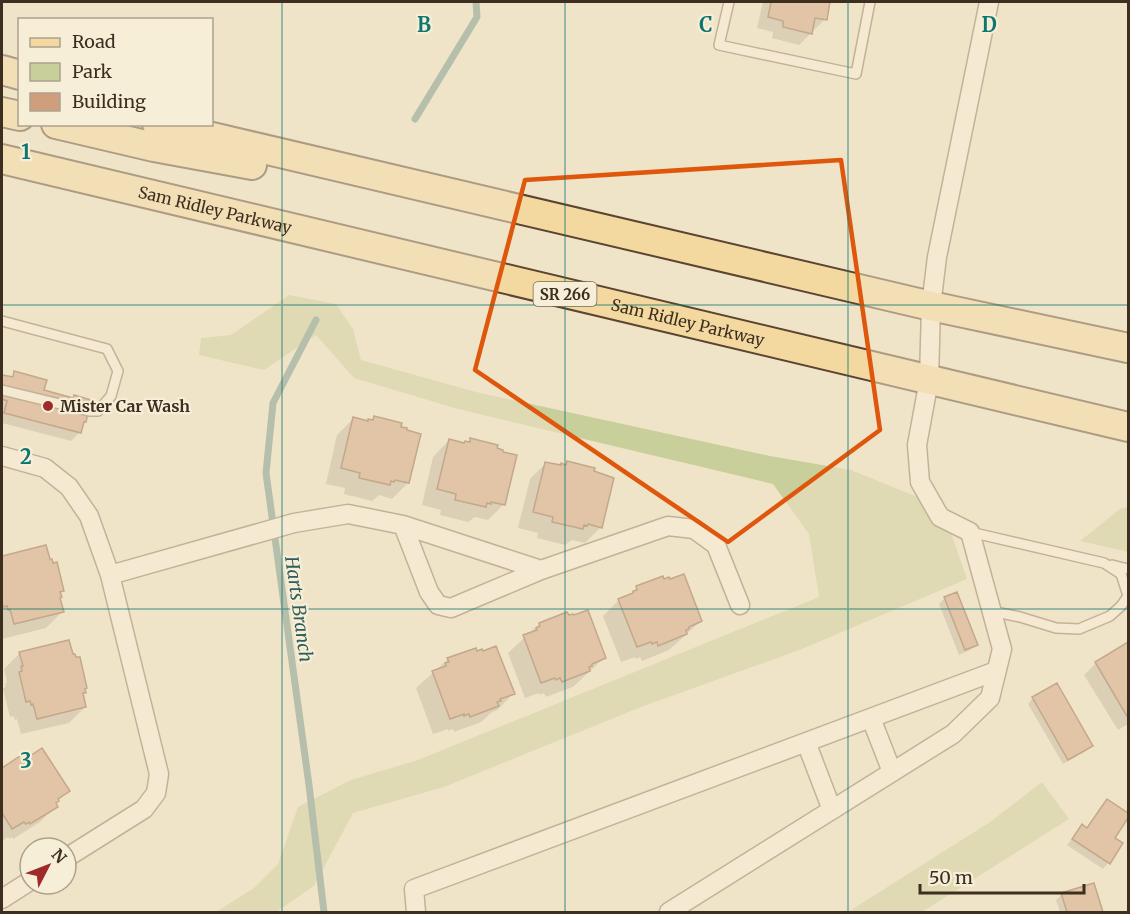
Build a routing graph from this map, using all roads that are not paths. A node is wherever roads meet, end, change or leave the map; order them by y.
1 (729, 2) edge
2 (870, 2) edge
3 (989, 2) edge
4 (2, 70) edge
5 (18, 74) edge
6 (2, 88) edge
7 (18, 92) edge
8 (2, 112) edge
9 (18, 116) edge
10 (213, 122) edge
11 (65, 126) edge
12 (165, 126) edge
13 (292, 156) junction
14 (2, 159) edge
15 (931, 306) junction
16 (2, 321) edge
17 (1128, 348) edge
18 (929, 380) junction
19 (2, 390) edge
20 (1128, 428) edge
21 (2, 456) edge
22 (403, 525) junction
23 (970, 532) junction
24 (1104, 562) junction
25 (1128, 569) edge
26 (542, 570) junction
27 (110, 575) junction
28 (740, 605) dead end
29 (992, 610) junction
30 (996, 671) junction
31 (871, 718) junction
32 (806, 742) junction
33 (892, 772) junction
34 (832, 810) junction
35 (78, 850) edge
36 (18, 889) edge
37 (2, 899) edge
38 (416, 912) edge
39 (669, 912) edge

1 - 2 lane
3 - 15 street
4 - 5 main road
6 - 7 main road
8 - 9 main road
10 - 13 main road
11 - 13 main road
12 - 13 main road
13 - 15 main road
14 - 18 main road, Sam Ridley Parkway / SR 266
15 - 17 main road
15 - 18 street
16 - 19 lane
18 - 20 main road, Sam Ridley Parkway / SR 266
18 - 23 street
21 - 27 street
22 - 26 street
22 - 26 street
22 - 27 street
23 - 24 lane
23 - 29 street
24 - 25 lane
24 - 29 lane
26 - 28 street
27 - 35 street
29 - 30 street
30 - 31 street
30 - 33 street
31 - 32 street
31 - 33 street
32 - 34 street
32 - 38 street
33 - 34 street
34 - 39 street
36 - 37 street

